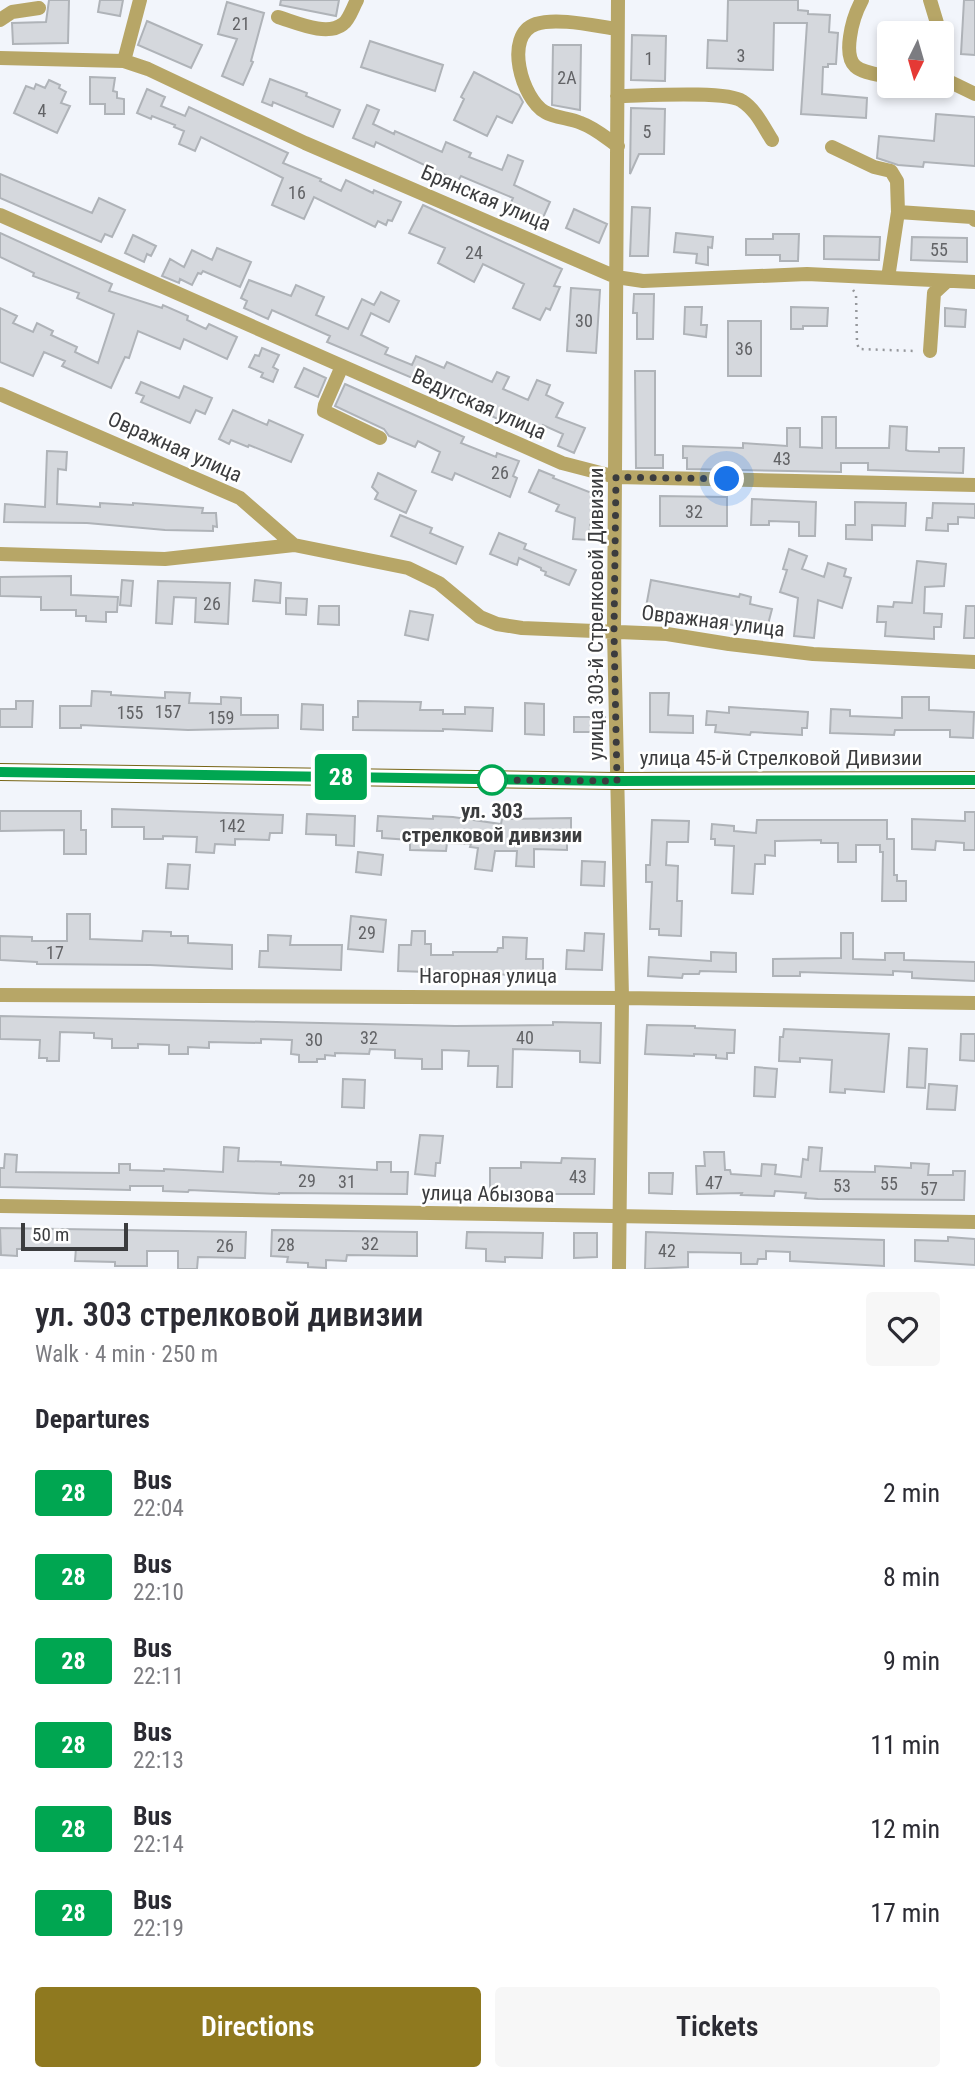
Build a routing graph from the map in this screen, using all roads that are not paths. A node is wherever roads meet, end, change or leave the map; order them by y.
1 (140, 0) edge
2 (357, 0) edge
3 (618, 0) edge
4 (862, 0) edge
5 (930, 0) edge
6 (39, 8) dead end
7 (278, 17) dead end
8 (0, 20) edge
9 (936, 21) edge
10 (617, 29) junction
11 (0, 58) edge
12 (124, 61) junction
13 (877, 74) edge
14 (954, 84) edge
15 (975, 94) edge
16 (617, 96) junction
17 (772, 139) dead end
18 (618, 146) junction
19 (832, 147) dead end
20 (898, 212) junction
21 (0, 215) edge
22 (975, 220) edge
23 (616, 276) junction
24 (888, 278) junction
25 (947, 281) junction
26 (975, 282) edge
27 (930, 351) road end
28 (342, 366) junction
29 (0, 394) edge
30 (380, 438) dead end
31 (616, 477) junction
32 (975, 485) edge
33 (294, 545) junction
34 (0, 554) edge
35 (614, 631) junction
36 (975, 662) edge
37 (0, 772) edge
38 (975, 780) edge
39 (617, 781) junction
40 (0, 995) edge
41 (622, 998) junction
42 (975, 1003) edge
43 (0, 1206) edge
44 (619, 1217) junction
45 (975, 1222) edge
46 (618, 1269) edge

1 - 12 street
2 - 7 street
3 - 10 street, улица 303-й Стрелковой Дивизии
4 - 13 street
5 - 9 street
6 - 8 street
10 - 16 street, улица 303-й Стрелковой Дивизии
10 - 18 street
11 - 12 street, Брянская улица
12 - 23 street, Брянская улица
14 - 15 street
16 - 17 street
16 - 18 street, улица 303-й Стрелковой Дивизии
18 - 23 street, улица 303-й Стрелковой Дивизии
19 - 20 street
20 - 22 street
20 - 24 street
21 - 28 street, Ведугская улица
23 - 24 street, Брянская улица
23 - 31 street, улица 303-й Стрелковой Дивизии
24 - 25 street, Брянская улица
25 - 26 street, Брянская улица
25 - 27 street
28 - 30 street
28 - 31 street, Ведугская улица
29 - 33 street, Овражная улица
31 - 32 street, Ведугская улица
31 - 35 street, улица 303-й Стрелковой Дивизии
33 - 34 street
33 - 35 street, Овражная улица
35 - 36 street, Овражная улица
35 - 39 street, улица 303-й Стрелковой Дивизии
37 - 39 main road, улица 45-й Стрелковой Дивизии
38 - 39 main road, улица 45-й Стрелковой Дивизии
39 - 41 street, улица 303-й Стрелковой Дивизии
40 - 41 street, Нагорная улица
41 - 42 street, Нагорная улица
41 - 44 street, улица 303-й Стрелковой Дивизии
43 - 44 street, улица Абызова
44 - 45 street, улица Абызова
44 - 46 street, улица 303-й Стрелковой Дивизии

